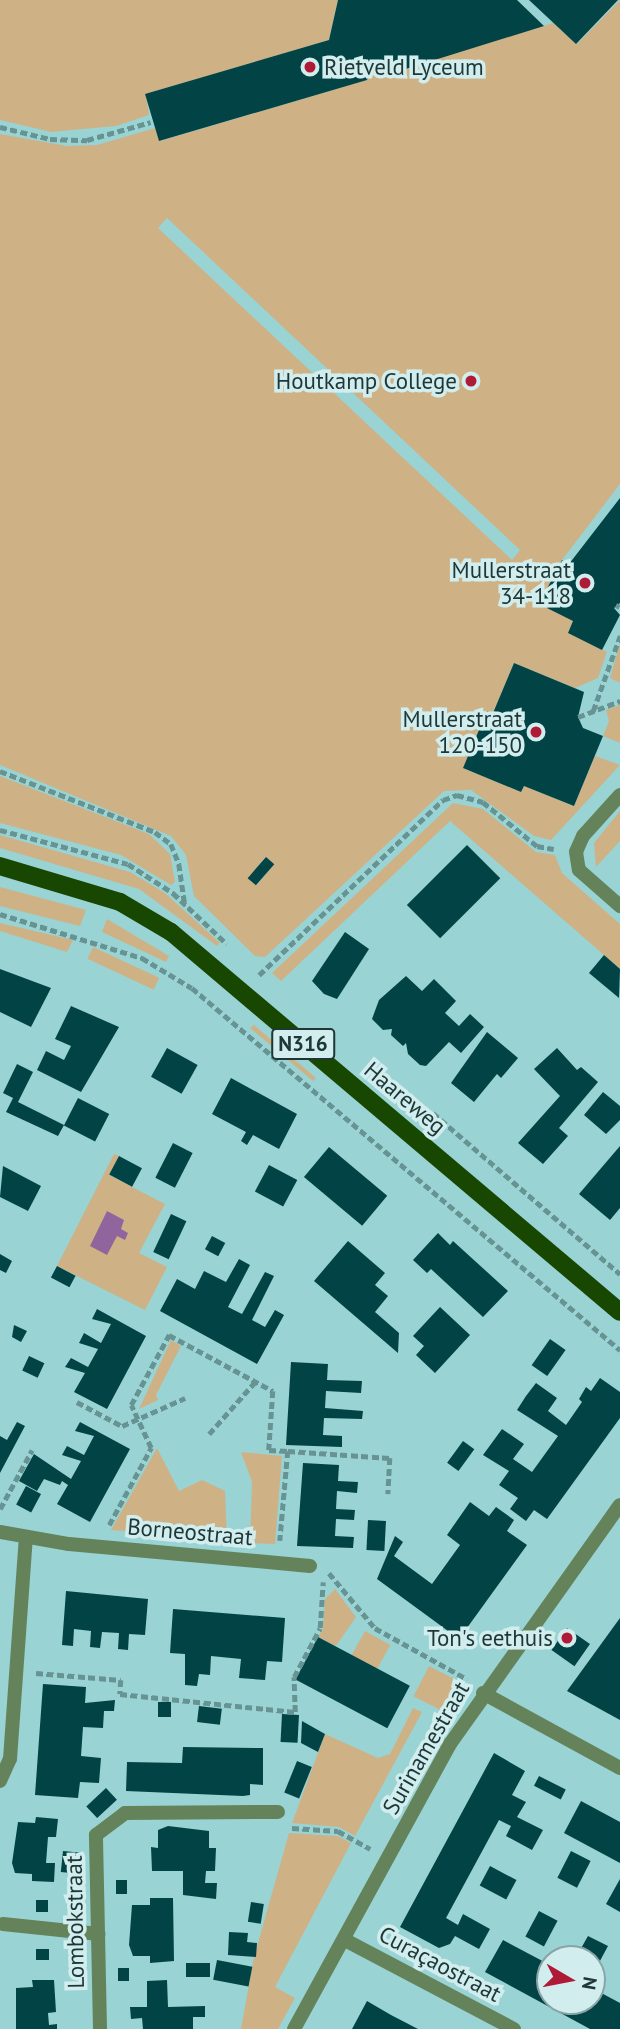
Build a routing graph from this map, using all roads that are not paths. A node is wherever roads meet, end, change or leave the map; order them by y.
1 (620, 795) edge
2 (0, 866) edge
3 (620, 906) edge
4 (620, 1312) edge
5 (620, 1505) edge
6 (0, 1532) edge
7 (26, 1538) junction
8 (310, 1566) dead end
9 (483, 1693) junction
10 (620, 1768) edge
11 (0, 1781) edge
12 (271, 1812) road end
13 (1, 1924) edge
14 (98, 1934) junction
15 (345, 1940) junction
16 (100, 2029) edge
17 (294, 2029) edge
18 (514, 2029) edge

1 - 3 street
2 - 4 main road, Haareweg / N316
5 - 9 street, Surinamestraat
6 - 7 street, Borneostraat
7 - 8 street, Borneostraat
7 - 11 street
9 - 10 street
9 - 15 street, Surinamestraat
12 - 14 street, Lombokstraat
13 - 14 street
14 - 16 street, Lombokstraat
15 - 17 street, Surinamestraat
15 - 18 street, Curaçaostraat

